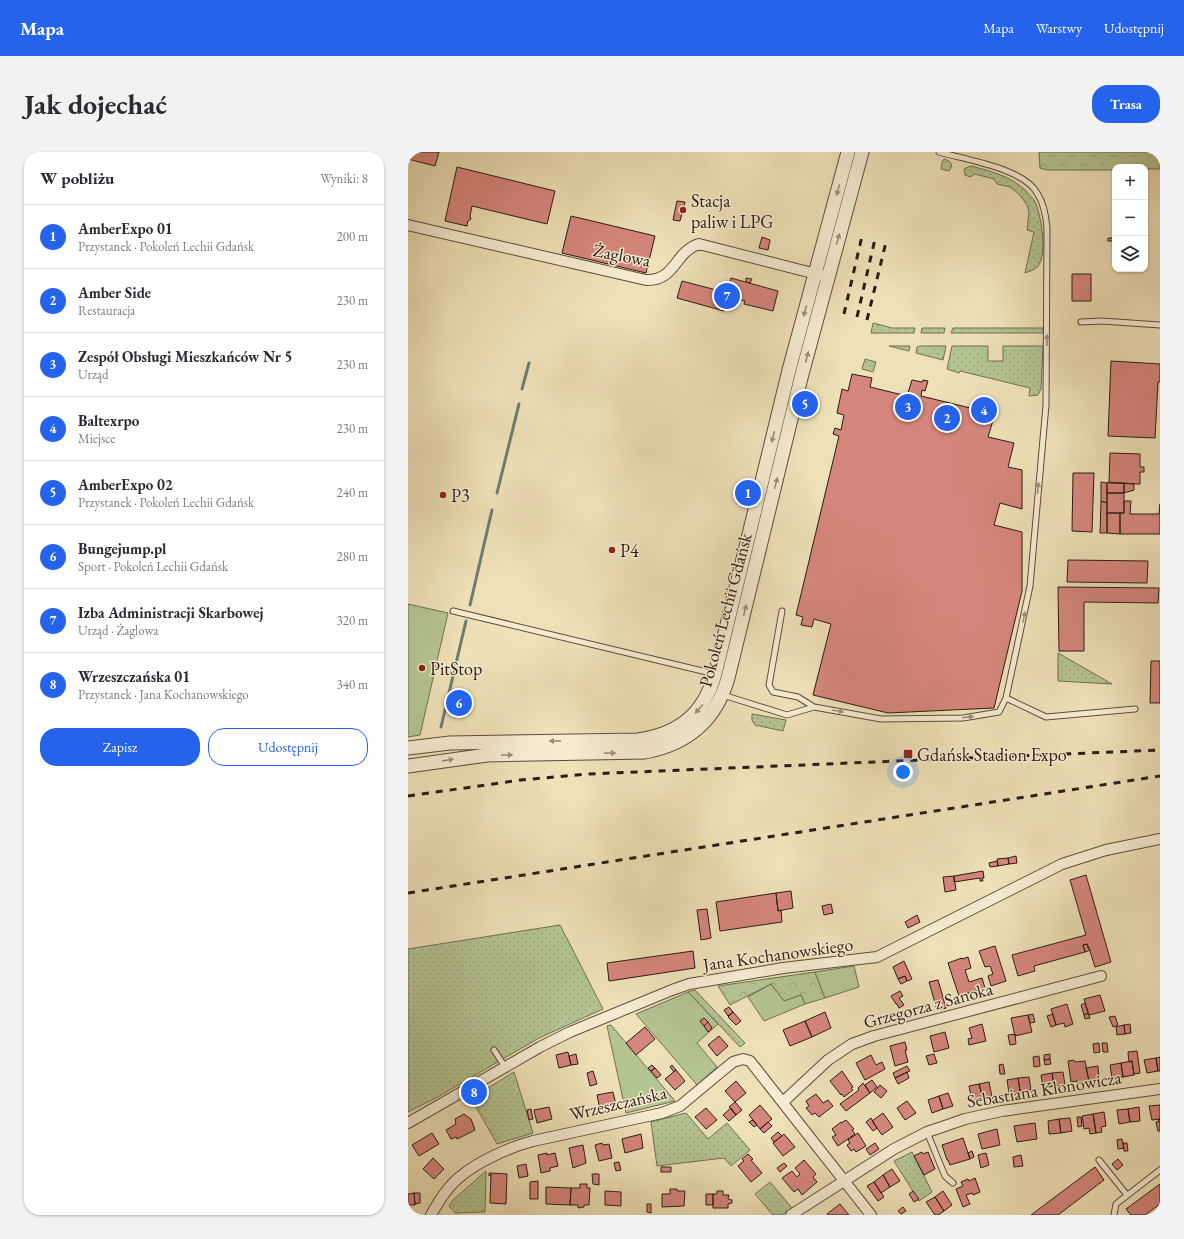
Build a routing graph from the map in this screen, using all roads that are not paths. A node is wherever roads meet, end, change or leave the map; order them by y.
1 (848, 152) edge
2 (862, 152) edge
3 (939, 152) edge
4 (408, 226) edge
5 (815, 273) junction
6 (828, 277) junction
7 (1081, 322) dead end
8 (1160, 325) edge
9 (769, 456) junction
10 (782, 459) junction
11 (453, 610) dead end
12 (782, 611) dead end
13 (715, 674) junction
14 (728, 678) junction
15 (723, 695) junction
16 (1006, 698) junction
17 (814, 707) junction
18 (1135, 709) dead end
19 (427, 745) junction
20 (408, 748) edge
21 (429, 763) junction
22 (408, 766) edge
23 (1160, 839) edge
24 (1102, 976) dead end
25 (494, 1050) dead end
26 (505, 1067) junction
27 (1160, 1089) edge
28 (783, 1102) junction
29 (408, 1123) edge
30 (927, 1132) junction
31 (1099, 1160) dead end
32 (1160, 1170) edge
33 (845, 1181) junction
34 (953, 1183) dead end
35 (1127, 1196) junction
36 (431, 1215) edge
37 (791, 1215) edge
38 (872, 1215) edge
39 (1114, 1215) edge

1 -> 5 street
6 -> 2 street
16 -> 3 lane
4 - 5 street, Żaglowa
5 - 6 street, Żaglowa
5 -> 9 street, Pokoleń Lechii Gdańsk
10 -> 6 street, Pokoleń Lechii Gdańsk
7 - 8 lane
9 - 10 street
9 - 13 street, Pokoleń Lechii Gdańsk
14 -> 10 street, Pokoleń Lechii Gdańsk
11 - 13 lane
12 - 17 lane
13 - 14 street
13 -> 19 street, Pokoleń Lechii Gdańsk
14 - 15 street, Pokoleń Lechii Gdańsk
15 - 17 lane
21 -> 15 street, Pokoleń Lechii Gdańsk
17 -> 16 lane
16 - 18 lane
19 - 20 street, Pokoleń Lechii Gdańsk
19 - 21 street
21 - 22 street, Pokoleń Lechii Gdańsk
23 - 26 street, Jana Kochanowskiego
24 - 28 street, Grzegorza z Sanoka
25 - 26 lane
26 - 29 street, Jana Kochanowskiego
27 - 30 street, Sebastiana Klonowicza
28 - 33 street, Wrzeszczańska
28 - 36 street, Wrzeszczańska
30 - 33 street, Sebastiana Klonowicza
30 - 34 lane
31 - 35 lane
32 - 35 lane
33 - 37 street, Sebastiana Klonowicza
33 - 38 street, Wrzeszczańska
35 - 39 lane

